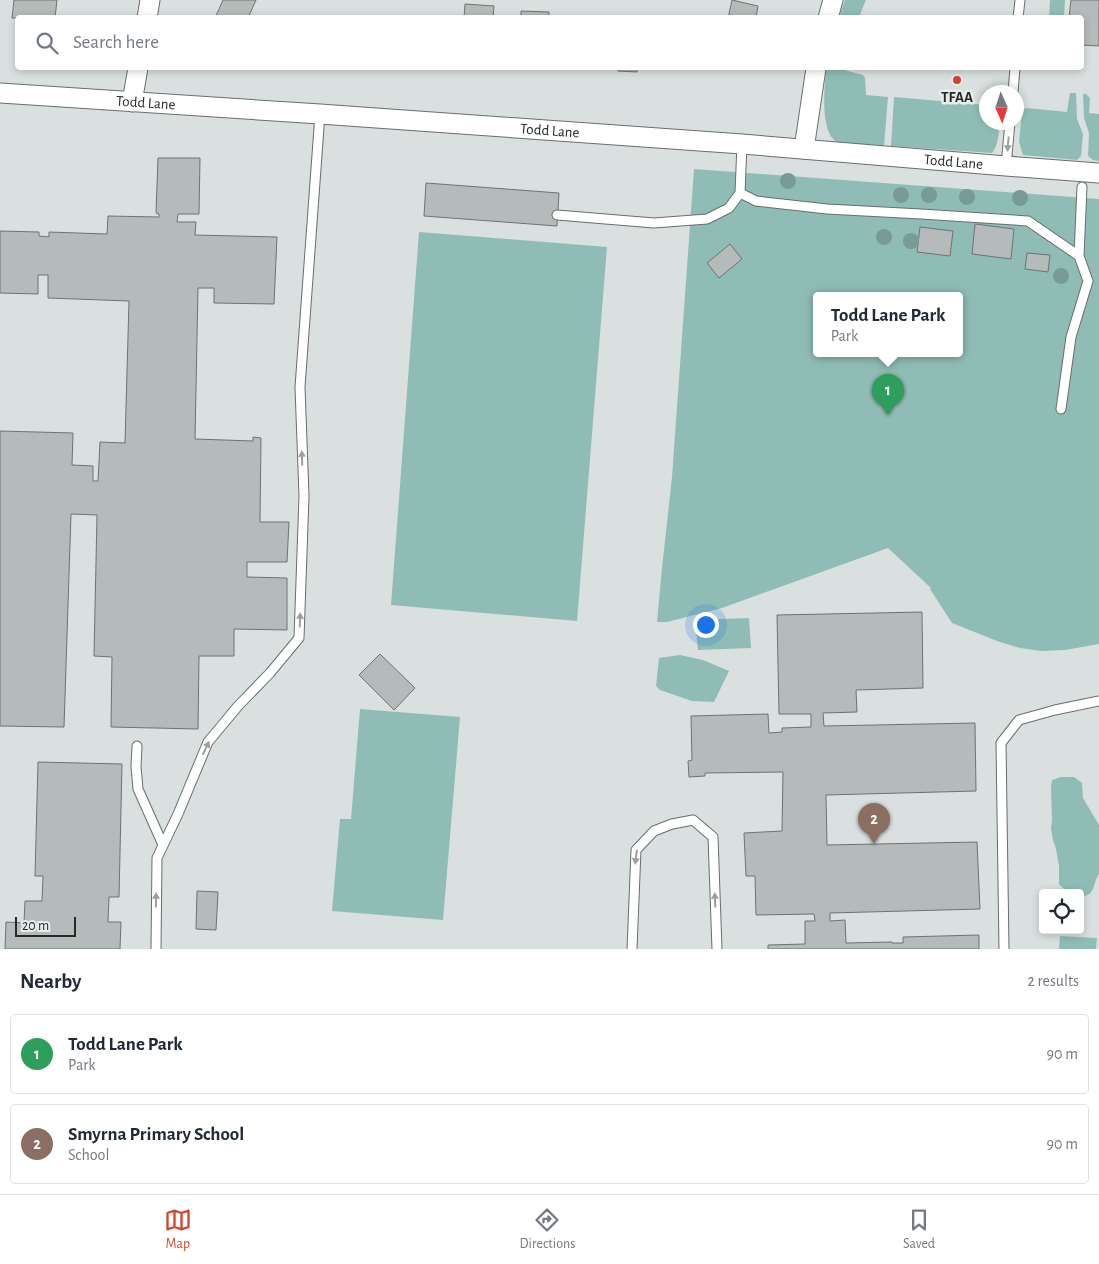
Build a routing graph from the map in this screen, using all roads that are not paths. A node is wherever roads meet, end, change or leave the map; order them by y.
1 (150, 0) edge
2 (833, 0) edge
3 (1020, 0) edge
4 (148, 15) edge
5 (829, 15) edge
6 (1018, 15) edge
7 (138, 70) edge
8 (816, 70) edge
9 (1014, 70) edge
10 (1013, 85) edge
11 (0, 93) edge
12 (132, 102) junction
13 (320, 114) junction
14 (1009, 130) edge
15 (742, 144) junction
16 (804, 149) junction
17 (1006, 166) junction
18 (1099, 173) edge
19 (1082, 187) dead end
20 (740, 193) junction
21 (557, 216) dead end
22 (1079, 256) junction
23 (1061, 409) dead end
24 (1099, 701) edge
25 (137, 746) dead end
26 (163, 845) junction
27 (156, 949) edge
28 (632, 949) edge
29 (717, 949) edge
30 (1004, 949) edge

1 - 4 street
2 - 5 street
3 - 6 lane
7 - 12 street
8 - 16 street
9 - 10 lane
11 - 12 street, Todd Lane
12 - 13 street, Todd Lane
13 - 15 street, Todd Lane
26 -> 13 lane
14 -> 17 lane
15 - 16 street, Todd Lane
15 - 20 lane
16 - 17 street, Todd Lane
17 - 18 street, Todd Lane
19 - 22 lane
20 - 21 lane
20 - 22 lane
22 - 23 lane
24 - 30 lane
25 - 26 lane
27 -> 26 lane
29 -> 28 lane

